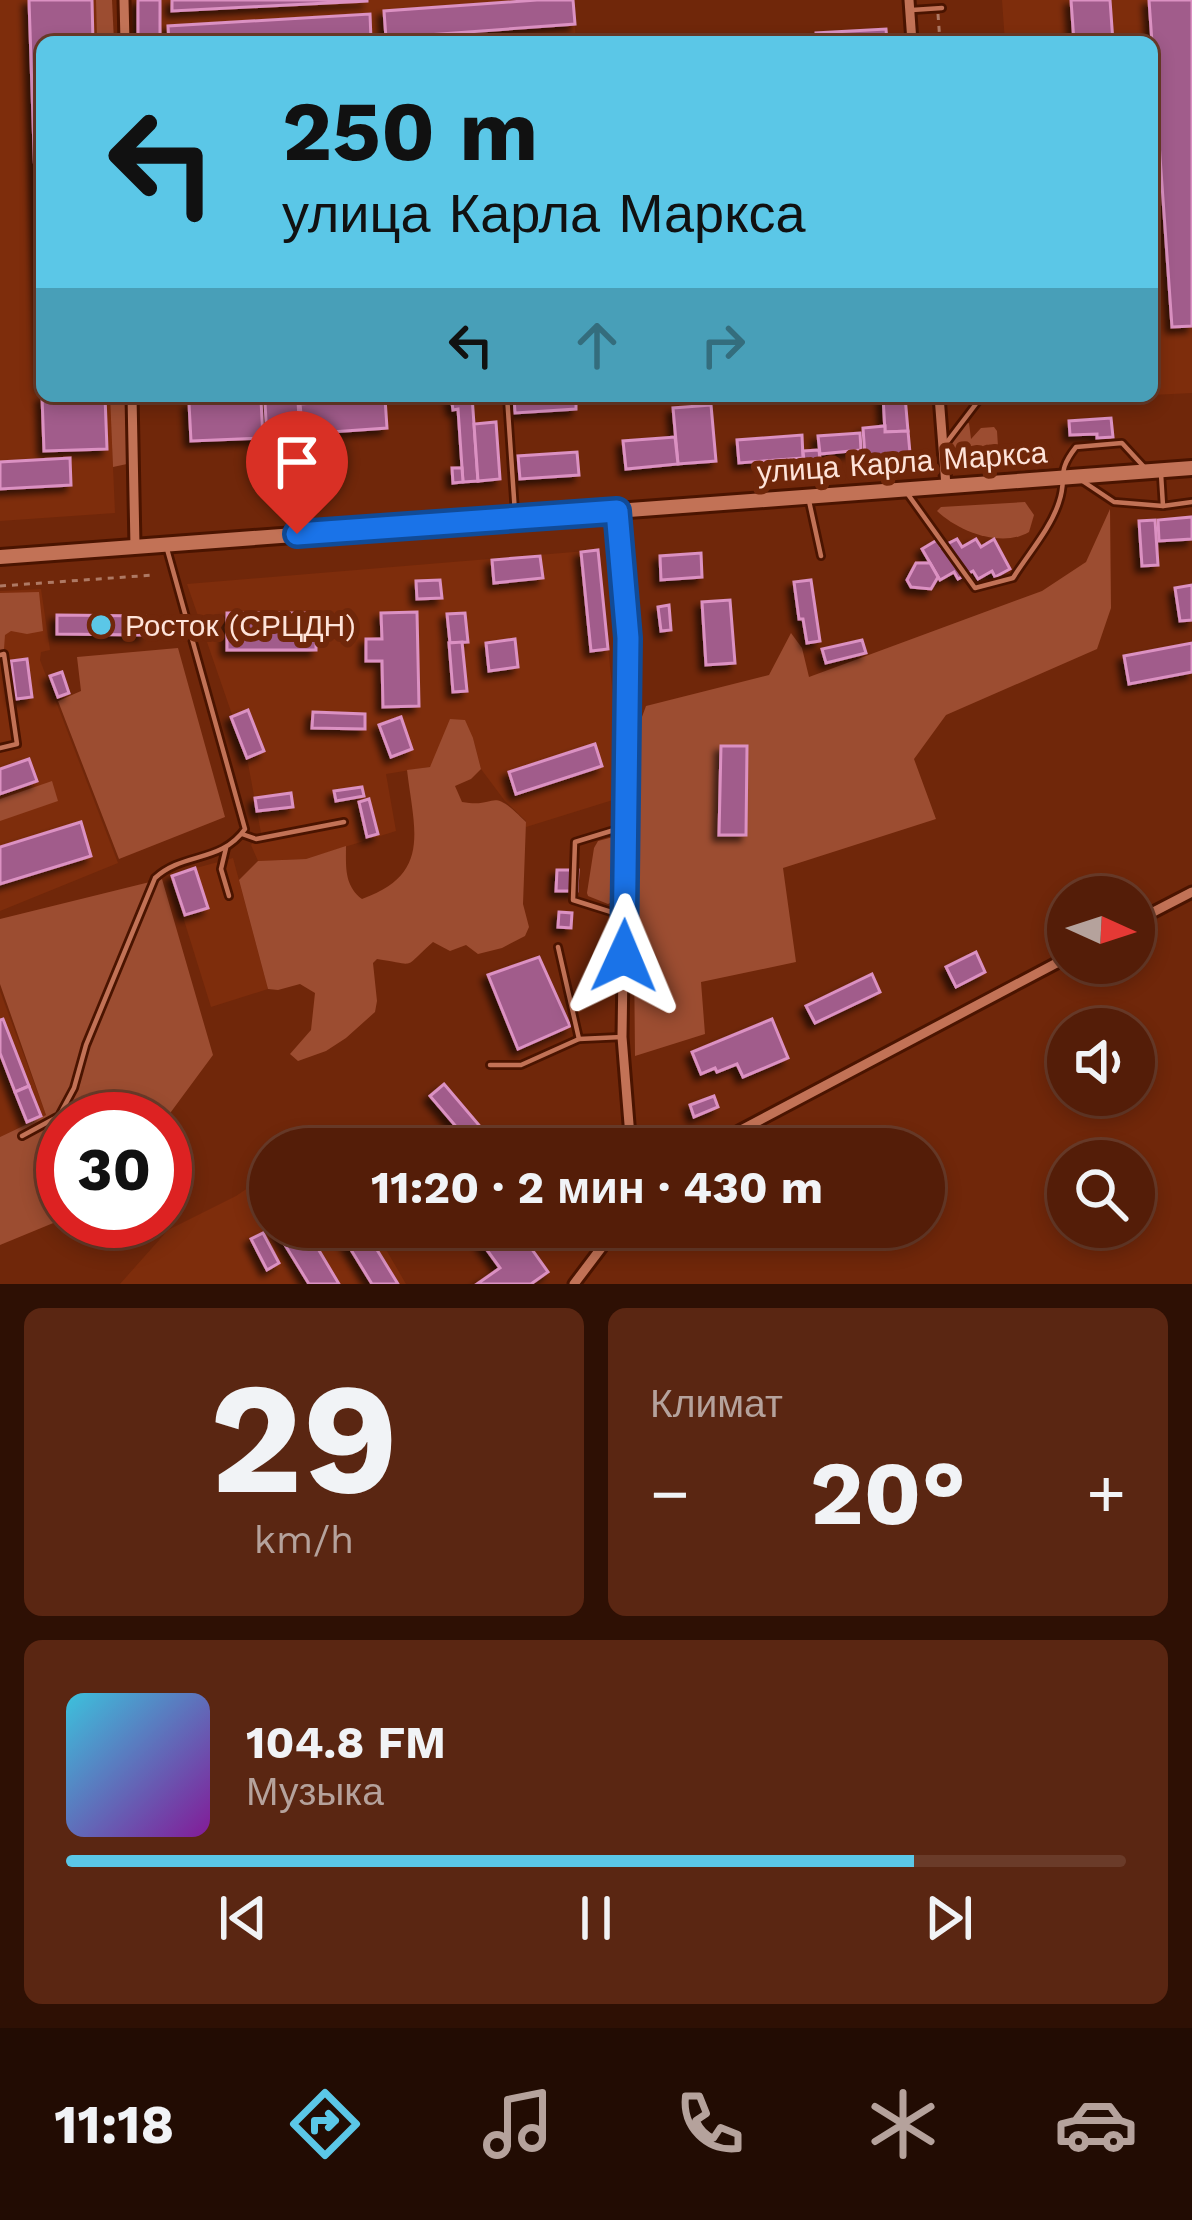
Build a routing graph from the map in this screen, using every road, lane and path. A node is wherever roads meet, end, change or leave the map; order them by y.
1 (124, 0) edge
2 (910, 5) edge
3 (939, 8) joint
4 (125, 36) edge
5 (912, 36) edge
6 (940, 36) edge
7 (132, 402) edge
8 (507, 402) edge
9 (939, 402) edge
10 (977, 402) edge
11 (943, 447) junction
12 (1192, 468) edge
13 (1154, 471) junction
14 (1068, 477) junction
15 (946, 486) junction
16 (904, 488) junction
17 (808, 496) junction
18 (1192, 502) edge
19 (1163, 506) junction
20 (617, 511) junction
21 (515, 518) junction
22 (166, 544) junction
23 (134, 546) junction
24 (821, 556) dead end
25 (0, 557) edge
26 (154, 575) dead end
27 (0, 586) edge
28 (0, 655) edge
29 (0, 748) edge
30 (344, 822) dead end
31 (624, 827) junction
32 (242, 834) junction
33 (226, 848) junction
34 (1192, 892) edge
35 (230, 896) dead end
36 (1155, 911) edge
37 (624, 916) junction
38 (558, 947) dead end
39 (1047, 968) edge
40 (622, 1037) junction
41 (579, 1040) junction
42 (490, 1065) dead end
43 (629, 1128) edge
44 (745, 1128) edge
45 (22, 1136) dead end
46 (601, 1248) edge
47 (574, 1284) edge

1 - 4 street
2 - 3 lane
2 - 5 street
3 - 6 path
7 - 23 street
8 - 21 lane
9 - 11 street
10 - 11 lane
11 - 15 street
12 - 13 main road, улица Карла Маркса
13 - 14 main road, улица Карла Маркса
13 - 14 lane
13 - 19 lane
14 - 15 main road, улица Карла Маркса
14 - 16 lane
14 - 19 lane
15 - 16 main road, улица Карла Маркса
16 - 17 main road, улица Карла Маркса
17 - 20 main road, улица Карла Маркса
17 - 24 lane
18 - 19 lane
20 - 21 main road, улица Карла Маркса
20 - 31 street
21 - 22 main road, улица Карла Маркса
22 - 23 main road, улица Карла Маркса
22 - 32 lane
23 - 25 main road, улица Карла Маркса
26 - 27 path
28 - 29 lane
30 - 32 lane
31 - 37 street
31 - 37 lane
32 - 33 lane
33 - 35 lane
33 - 45 lane
34 - 36 street
37 - 40 street
38 - 41 lane
39 - 44 street
40 - 41 lane
40 - 43 street
41 - 42 lane
46 - 47 street

